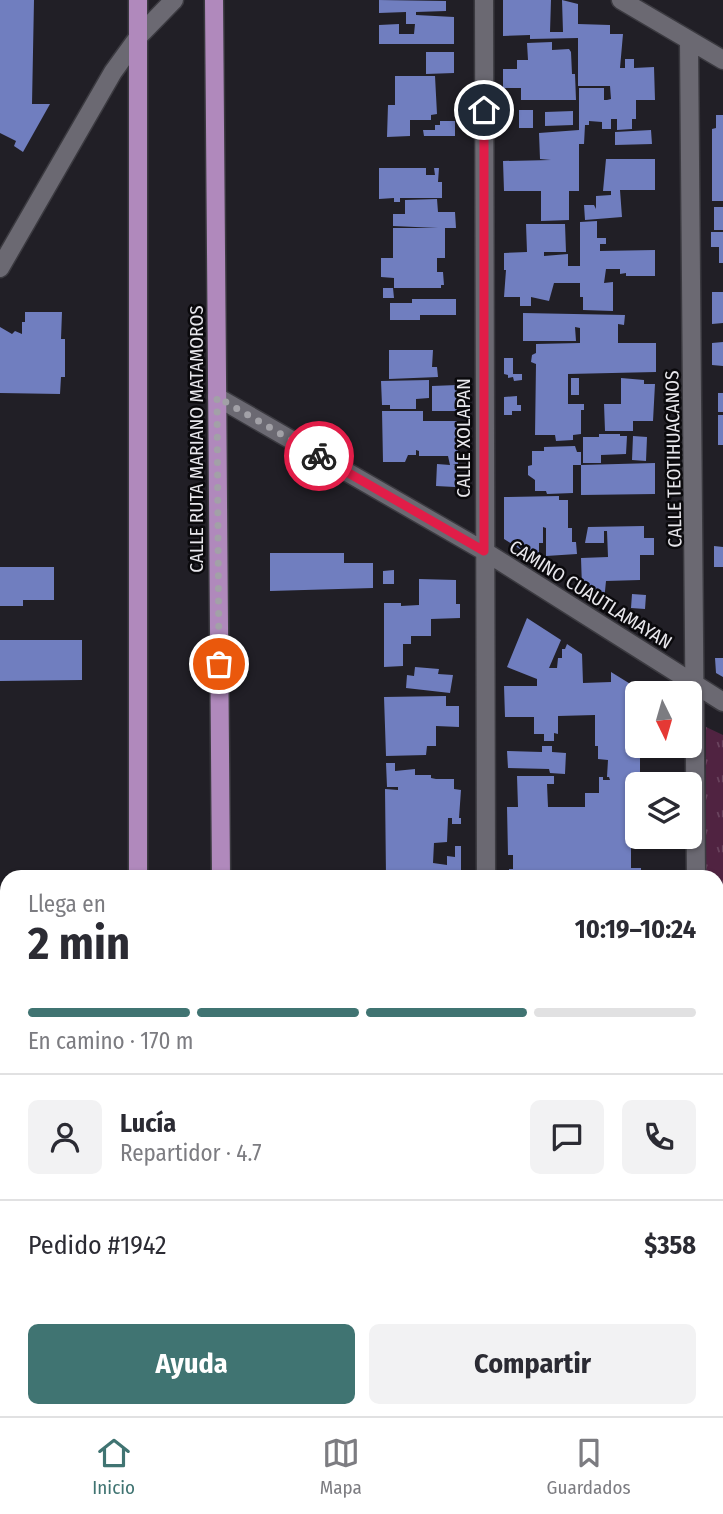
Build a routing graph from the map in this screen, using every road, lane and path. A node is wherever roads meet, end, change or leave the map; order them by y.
1 (138, 0) edge
2 (174, 0) edge
3 (214, 0) edge
4 (484, 0) edge
5 (621, 0) edge
6 (139, 36) junction
7 (690, 41) junction
8 (723, 60) edge
9 (0, 268) edge
10 (217, 397) junction
11 (484, 551) junction
12 (691, 681) edge
13 (696, 681) edge
14 (702, 688) edge
15 (723, 702) edge
16 (696, 758) edge
17 (138, 870) edge
18 (221, 870) edge
19 (486, 870) edge
20 (696, 870) edge

1 - 6 main road
2 - 6 street
3 - 10 main road, CALLE RUTA MARIANO MATAMOROS
4 - 11 street, CALLE XOLAPAN
5 - 7 street
6 - 9 street
6 - 17 main road
7 - 8 street
7 - 13 street, CALLE TEOTIHUACANOS
10 - 11 street, CAMINO CUAUTLAMAYAN
10 - 18 main road, CALLE RUTA MARIANO MATAMOROS
11 - 12 street, CAMINO CUAUTLAMAYAN
11 - 19 street, CALLE XOLAPAN
14 - 15 street, CAMINO CUAUTLAMAYAN
16 - 20 street, CALLE TEOTIHUACANOS

